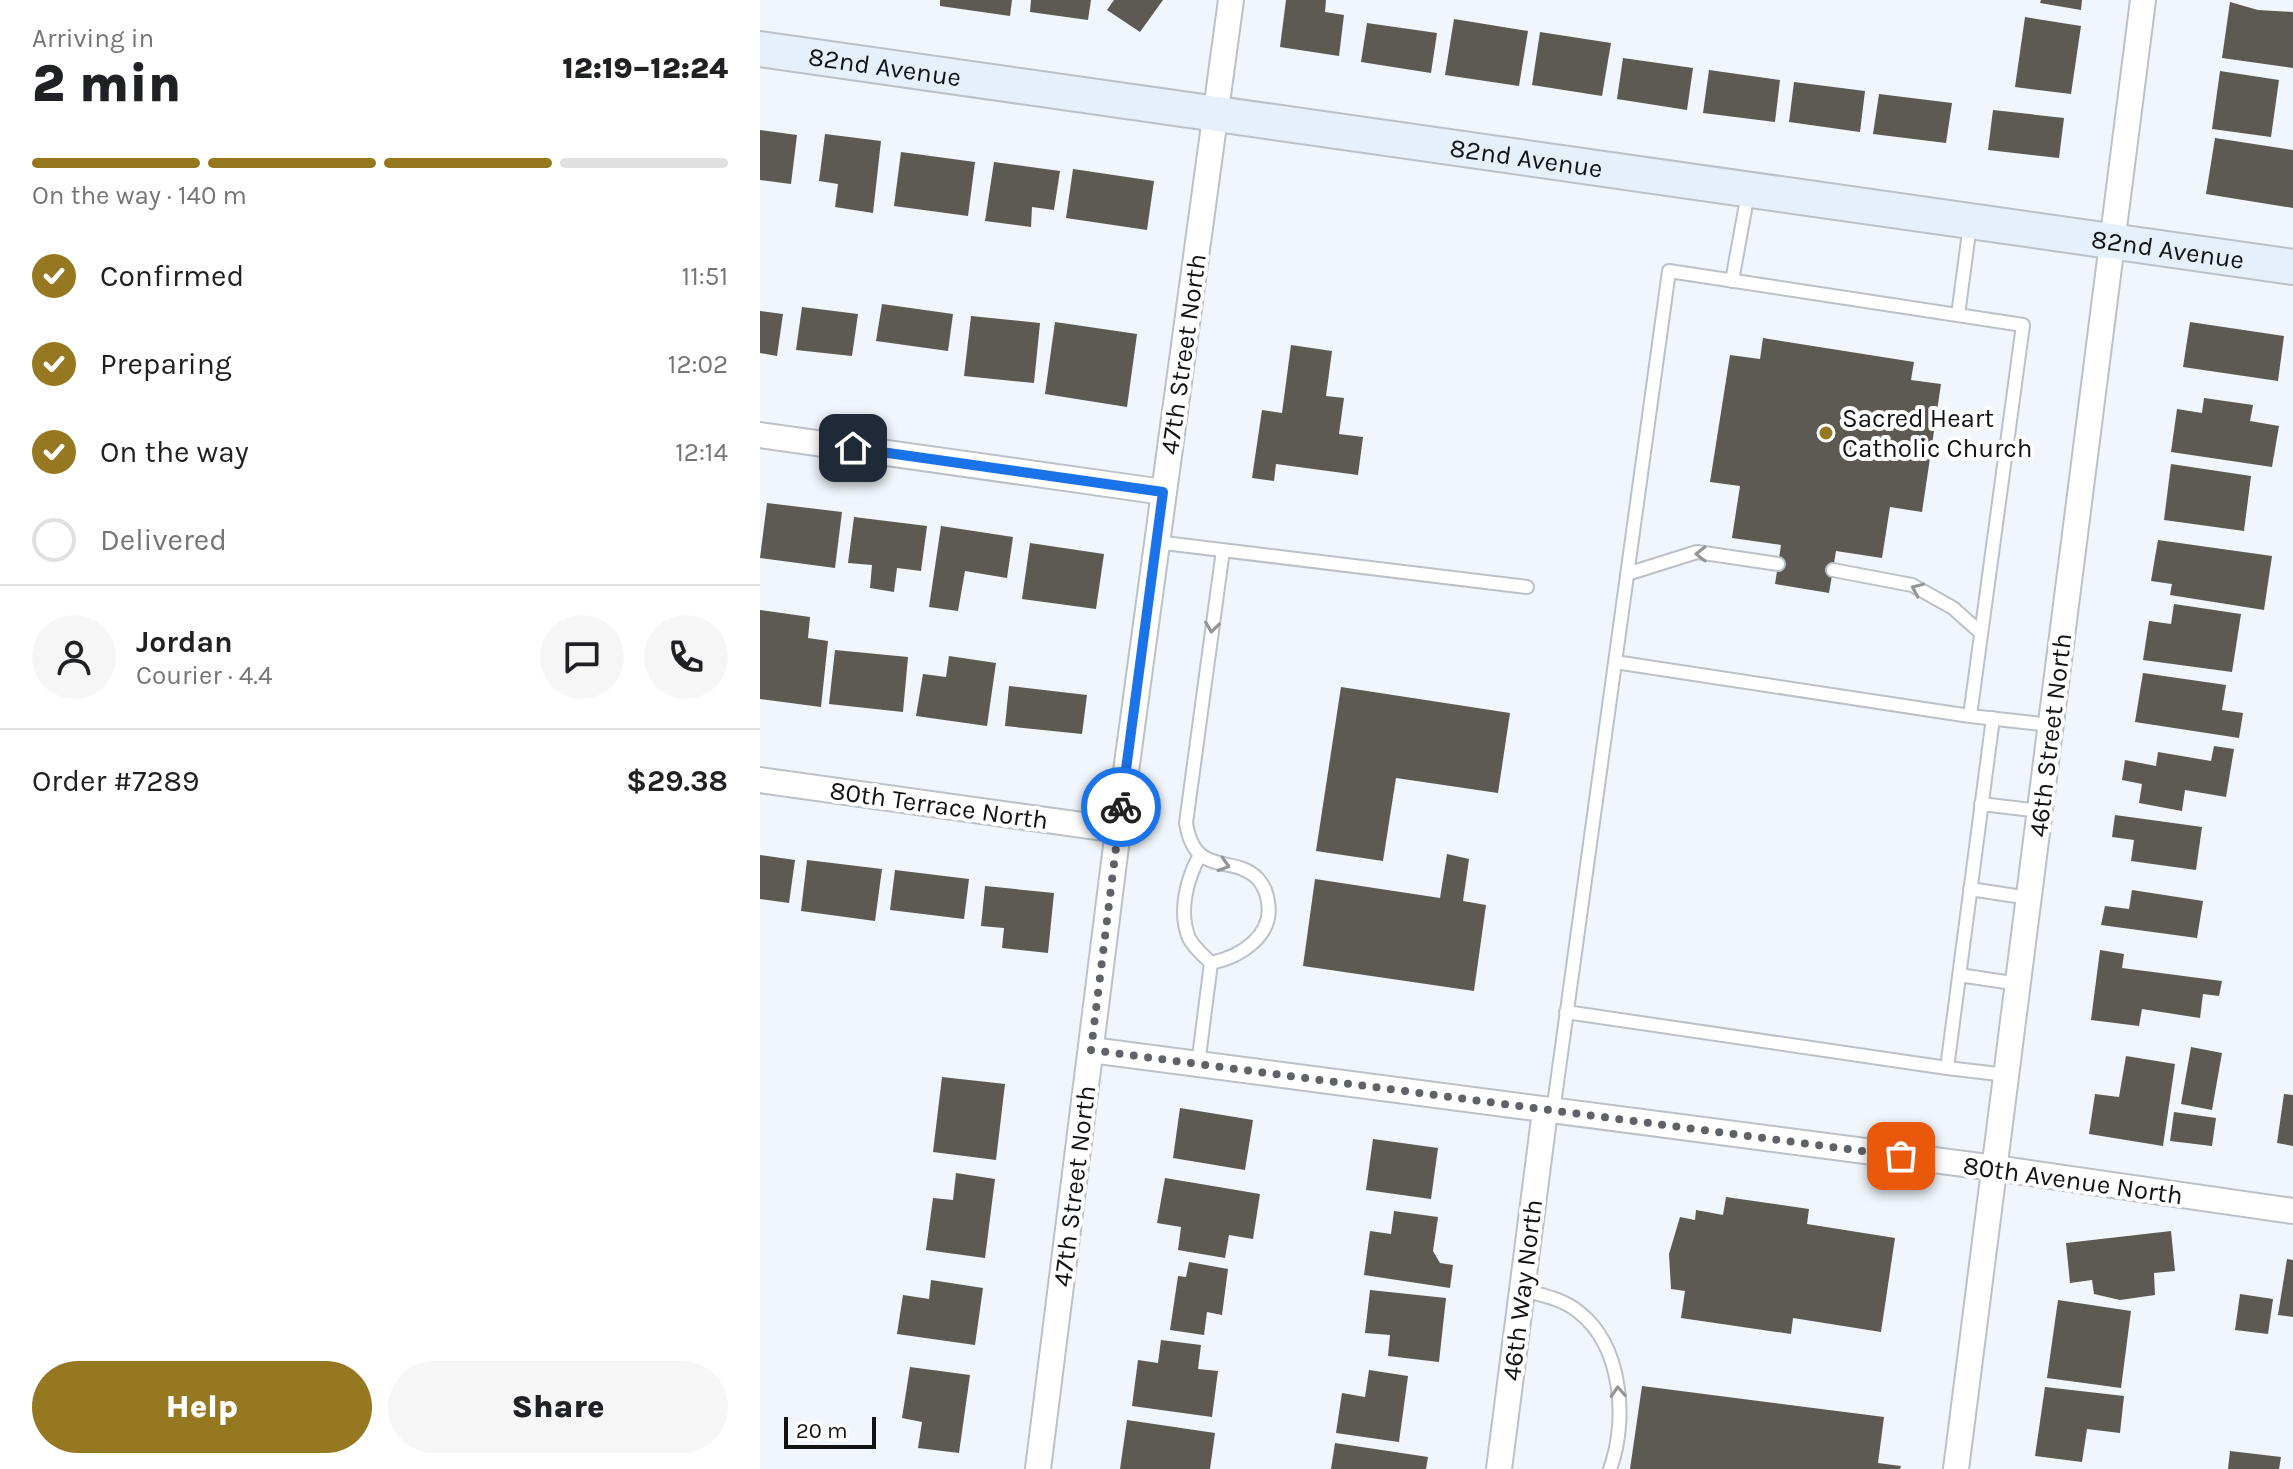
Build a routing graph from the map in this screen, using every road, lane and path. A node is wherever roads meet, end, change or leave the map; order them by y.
1 (1231, 0) edge
2 (2143, 0) edge
3 (760, 49) edge
4 (1217, 114) junction
5 (1748, 190) junction
6 (1971, 222) junction
7 (2112, 242) junction
8 (2293, 267) edge
9 (1732, 281) junction
10 (1958, 315) junction
11 (760, 435) edge
12 (1163, 492) junction
13 (1156, 542) junction
14 (1223, 550) junction
15 (1778, 564) dead end
16 (1833, 570) dead end
17 (1627, 574) junction
18 (1527, 587) dead end
19 (1981, 633) junction
20 (1615, 662) junction
21 (1970, 716) junction
22 (1993, 718) junction
23 (2051, 725) junction
24 (760, 780) edge
25 (1981, 804) junction
26 (2040, 811) junction
27 (1118, 830) junction
28 (1200, 855) junction
29 (1970, 889) junction
30 (2029, 898) junction
31 (1211, 963) junction
32 (1959, 975) junction
33 (2019, 984) junction
34 (1566, 1012) junction
35 (1091, 1050) junction
36 (1198, 1065) junction
37 (1947, 1068) junction
38 (2007, 1075) junction
39 (1549, 1112) junction
40 (1995, 1168) junction
41 (2293, 1211) edge
42 (1522, 1290) junction
43 (1038, 1469) edge
44 (1499, 1469) edge
45 (1610, 1469) edge
46 (1956, 1469) edge

1 - 4 street, 47th Street North
2 - 7 street, 46th Street North
3 - 4 street, 82nd Avenue
4 - 5 street, 82nd Avenue
4 - 12 street, 47th Street North
5 - 6 street, 82nd Avenue
5 - 9 lane
6 - 7 street, 82nd Avenue
6 - 10 lane
7 - 8 street, 82nd Avenue
7 - 23 street, 46th Street North
9 - 10 lane
9 - 17 lane
10 - 19 lane
11 - 12 street
12 - 13 street, 47th Street North
13 - 14 lane
13 - 27 street, 47th Street North
14 - 18 lane
14 -> 28 lane
15 -> 17 lane
19 -> 16 lane
17 - 20 lane
19 - 21 lane
20 - 21 lane
20 - 34 lane
21 - 22 lane
22 - 23 lane
22 - 25 lane
23 - 26 street, 46th Street North
24 - 27 street, 80th Terrace North
25 - 26 lane
25 - 29 lane
26 - 30 street, 46th Street North
27 - 35 street, 47th Street North
28 - 31 lane
28 -> 31 lane
29 - 30 lane
29 - 32 lane
30 - 33 street, 46th Street North
31 - 36 lane
32 - 33 lane
32 - 37 lane
33 - 38 street, 46th Street North
34 - 37 lane
34 - 39 lane
35 - 36 street, 80th Avenue North
35 - 43 street, 47th Street North
36 - 39 street, 80th Avenue North
37 - 38 lane
38 - 40 street, 46th Street North
39 - 40 street, 80th Avenue North
39 - 42 street, 46th Way North
40 - 41 street, 80th Avenue North
40 - 46 street, 46th Street North
42 - 44 street, 46th Way North
45 -> 42 lane

